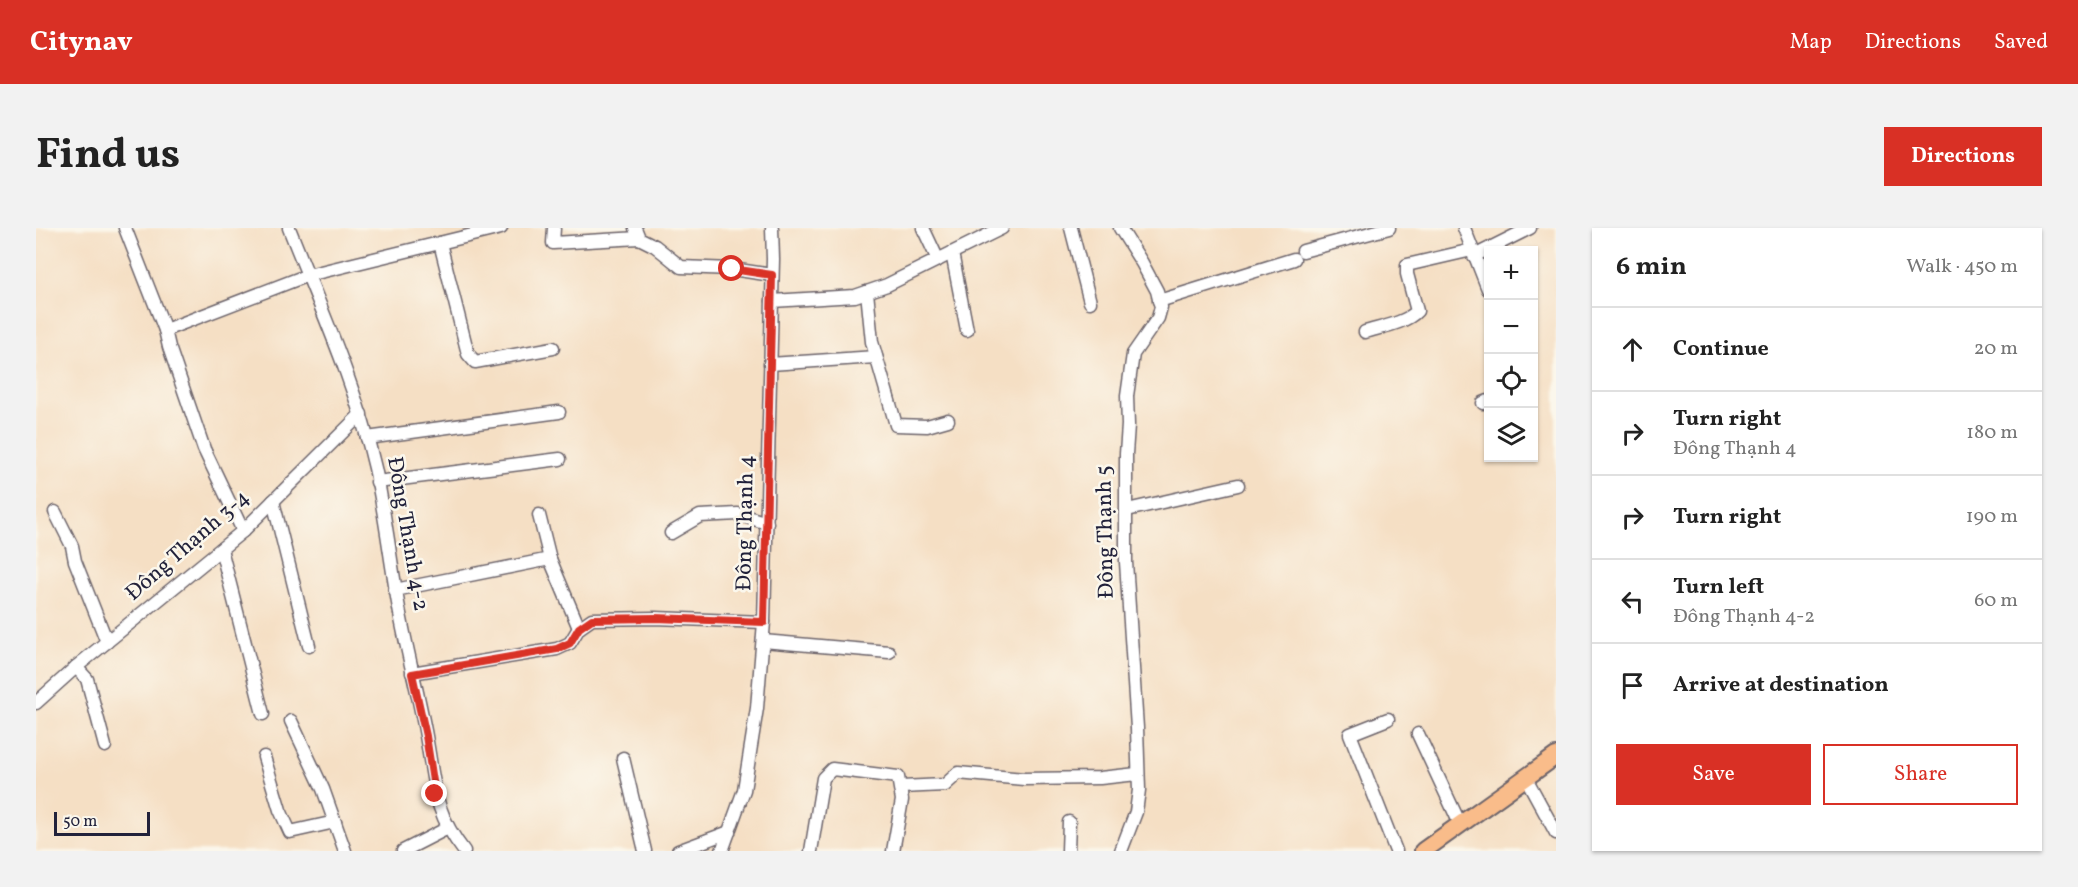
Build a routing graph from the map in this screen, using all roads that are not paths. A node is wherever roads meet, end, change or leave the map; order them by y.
1 (124, 228) edge
2 (289, 228) edge
3 (501, 228) edge
4 (554, 228) edge
5 (772, 228) edge
6 (923, 228) edge
7 (1002, 228) edge
8 (1071, 228) edge
9 (1120, 228) edge
10 (1389, 228) edge
11 (1464, 228) edge
12 (1530, 228) edge
13 (637, 233) edge
14 (440, 243) junction
15 (952, 253) junction
16 (1473, 253) junction
17 (938, 260) junction
18 (308, 275) junction
19 (772, 275) junction
20 (1484, 279) edge
21 (867, 292) junction
22 (772, 301) junction
23 (1159, 301) junction
24 (1090, 302) dead end
25 (165, 330) junction
26 (967, 330) dead end
27 (1365, 332) dead end
28 (553, 348) dead end
29 (876, 357) junction
30 (770, 364) junction
31 (559, 412) dead end
32 (361, 414) junction
33 (948, 420) dead end
34 (367, 438) junction
35 (560, 459) dead end
36 (377, 482) junction
37 (1238, 485) dead end
38 (273, 501) junction
39 (1127, 510) junction
40 (55, 512) dead end
41 (539, 515) dead end
42 (767, 523) junction
43 (243, 531) junction
44 (671, 533) dead end
45 (221, 549) junction
46 (550, 559) junction
47 (395, 590) junction
48 (764, 622) junction
49 (579, 628) junction
50 (763, 641) junction
51 (107, 642) junction
52 (309, 646) dead end
53 (889, 651) dead end
54 (76, 668) junction
55 (412, 674) junction
56 (36, 703) edge
57 (263, 714) dead end
58 (1388, 719) dead end
59 (291, 721) dead end
60 (1418, 734) dead end
61 (105, 746) dead end
62 (1556, 756) edge
63 (264, 757) dead end
64 (623, 758) dead end
65 (1137, 774) junction
66 (1526, 778) junction
67 (901, 787) junction
68 (335, 822) junction
69 (1069, 822) dead end
70 (1460, 824) junction
71 (448, 828) junction
72 (729, 832) junction
73 (1556, 833) edge
74 (1440, 846) edge
75 (345, 851) edge
76 (403, 851) edge
77 (464, 851) edge
78 (645, 851) edge
79 (678, 851) edge
80 (722, 851) edge
81 (811, 851) edge
82 (893, 851) edge
83 (1068, 851) edge
84 (1121, 851) edge
85 (1396, 851) edge
86 (1423, 851) edge

1 - 25 street
2 - 18 street, Đông Thạnh 4-2
3 - 14 street
4 - 13 street
5 - 19 street, Đông Thạnh 4
6 - 17 street
7 - 15 street
8 - 24 street
9 - 23 street
10 - 23 street
11 - 16 street
12 - 16 street
13 - 19 street
14 - 18 street
14 - 28 street
15 - 17 street
15 - 26 street
16 - 20 street
16 - 27 street
17 - 21 street
18 - 25 street
18 - 32 street, Đông Thạnh 4-2
19 - 22 street, Đông Thạnh 4
21 - 22 street
21 - 29 street
22 - 30 street, Đông Thạnh 4
23 - 39 street, Đông Thạnh 5
25 - 43 street
29 - 30 street
29 - 33 street
30 - 42 street, Đông Thạnh 4
31 - 34 street
32 - 34 street, Đông Thạnh 4-2
32 - 38 street, Đông Thạnh 3-4
34 - 36 street, Đông Thạnh 4-2
35 - 36 street
36 - 47 street, Đông Thạnh 4-2
37 - 39 street
38 - 43 street, Đông Thạnh 3-4
38 - 52 street
39 - 65 street, Đông Thạnh 5
40 - 51 street
41 - 46 street
42 - 44 street
42 - 48 street, Đông Thạnh 4
43 - 45 street, Đông Thạnh 3-4
45 - 51 street, Đông Thạnh 3-4
45 - 57 street
46 - 47 street
46 - 49 street
47 - 55 street, Đông Thạnh 4-2
48 - 49 street
48 - 50 street, Đông Thạnh 4
49 - 55 street
50 - 53 street
50 - 72 street, Đông Thạnh 4
51 - 54 street, Đông Thạnh 3-4
54 - 56 street, Đông Thạnh 3-4
54 - 61 street
55 - 71 street, Đông Thạnh 4-2
58 - 85 street
59 - 68 street
60 - 70 street
62 - 66 main road
63 - 68 street
64 - 78 street
65 - 67 street
65 - 84 street, Đông Thạnh 5
66 - 70 main road
66 - 73 street
67 - 81 street
67 - 82 street
68 - 75 street
69 - 83 street
70 - 74 main road
71 - 76 street
71 - 77 street, Đông Thạnh 4-2
72 - 79 street
72 - 80 street, Đông Thạnh 4
74 - 86 main road

